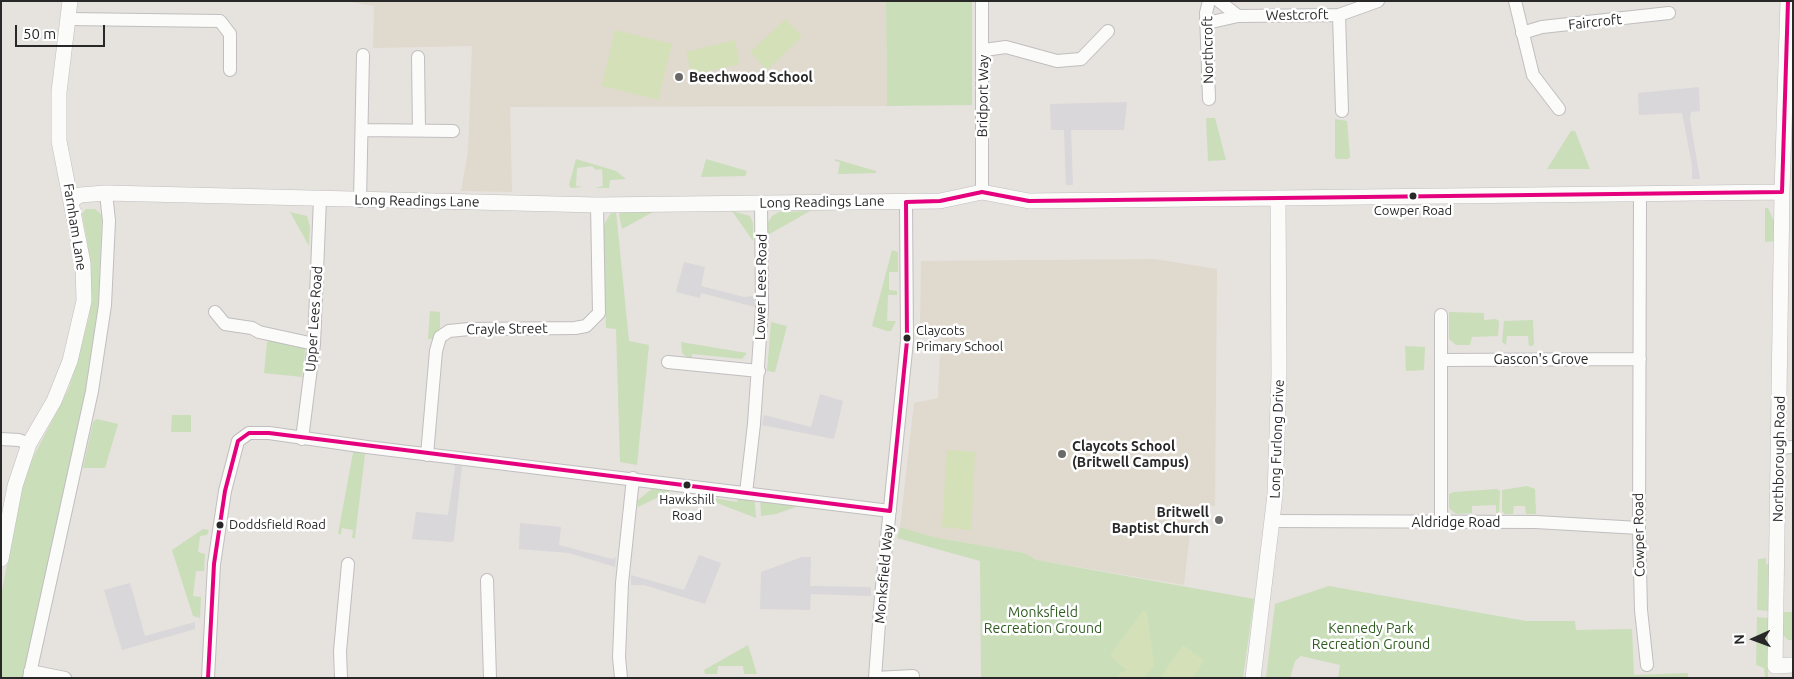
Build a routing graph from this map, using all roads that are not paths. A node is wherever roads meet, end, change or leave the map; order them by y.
1 (70, 1) edge
2 (982, 1) edge
3 (1209, 1) edge
4 (1218, 1) edge
5 (1378, 1) edge
6 (1515, 1) edge
7 (1790, 7) edge
8 (1669, 13) dead end
9 (1339, 15) junction
10 (1238, 16) junction
11 (69, 19) junction
12 (1207, 23) junction
13 (1108, 31) dead end
14 (1522, 33) junction
15 (984, 50) junction
16 (363, 56) dead end
17 (418, 57) dead end
18 (230, 70) dead end
19 (1209, 99) dead end
20 (1559, 109) dead end
21 (1342, 111) dead end
22 (362, 130) junction
23 (419, 130) junction
24 (452, 131) dead end
25 (982, 192) junction
26 (1782, 192) junction
27 (106, 193) junction
28 (1640, 195) junction
29 (1278, 198) junction
30 (320, 200) junction
31 (71, 201) junction
32 (360, 201) junction
33 (906, 202) junction
34 (761, 203) junction
35 (598, 205) junction
36 (215, 312) dead end
37 (1441, 315) dead end
38 (314, 344) junction
39 (1640, 359) junction
40 (1442, 360) junction
41 (668, 362) dead end
42 (759, 371) junction
43 (302, 438) junction
44 (1, 439) edge
45 (29, 444) junction
46 (1786, 448) edge
47 (427, 455) junction
48 (632, 478) junction
49 (746, 493) junction
50 (890, 511) junction
51 (1274, 521) junction
52 (1441, 522) junction
53 (1639, 528) junction
54 (1, 559) edge
55 (348, 564) dead end
56 (487, 580) dead end
57 (1647, 664) dead end
58 (1793, 665) edge
59 (1774, 672) edge
60 (29, 675) edge
61 (913, 676) dead end
62 (65, 678) edge
63 (208, 678) edge
64 (341, 678) edge
65 (490, 678) edge
66 (621, 678) edge
67 (875, 678) edge
68 (1253, 678) edge

1 - 11 street, Farnham Lane
2 - 15 street, Bridport Way
3 - 12 street, Northcroft
4 - 10 street
5 - 9 street, Westcroft
6 - 14 street
7 - 26 street, Northborough Road
8 - 14 street, Faircroft
9 - 10 street, Westcroft
9 - 21 street
10 - 12 street, Westcroft
11 - 18 street
11 - 31 street, Farnham Lane
12 - 19 street, Northcroft
13 - 15 street
14 - 20 street
15 - 25 street, Bridport Way
16 - 22 street
17 - 23 street
22 - 23 street
22 - 32 street
23 - 24 street
25 - 29 street, Long Readings Lane
25 - 33 street, Long Readings Lane
26 - 28 street, Long Readings Lane
26 - 46 street, Northborough Road
27 - 30 street, Long Readings Lane
27 - 31 street, Long Readings Lane
27 - 60 street
28 - 29 street, Long Readings Lane
28 - 39 street, Cowper Road
29 - 51 street, Long Furlong Drive
30 - 32 street, Long Readings Lane
30 - 38 street, Upper Lees Road
31 - 45 street, Farnham Lane
32 - 35 street, Long Readings Lane
33 - 34 street, Long Readings Lane
33 - 50 street, Monksfield Way
34 - 35 street, Long Readings Lane
34 - 42 street, Lower Lees Road
35 - 47 street, Crayle Street
36 - 38 street
37 - 40 street
38 - 43 street, Upper Lees Road
39 - 40 street, Gascon's Grove
39 - 53 street, Cowper Road
40 - 52 street
41 - 42 street
42 - 49 street, Lower Lees Road
43 - 47 street
43 - 63 street
44 - 45 street
45 - 54 street, Farnham Lane
46 - 59 street, Northborough Road
47 - 48 street
48 - 49 street
48 - 66 street
49 - 50 street
50 - 67 street, Monksfield Way
51 - 52 street, Aldridge Road
51 - 68 street, Long Furlong Drive
52 - 53 street, Aldridge Road
53 - 57 street, Cowper Road
55 - 64 street
56 - 65 street
58 - 59 street
60 - 62 street
61 - 67 street

